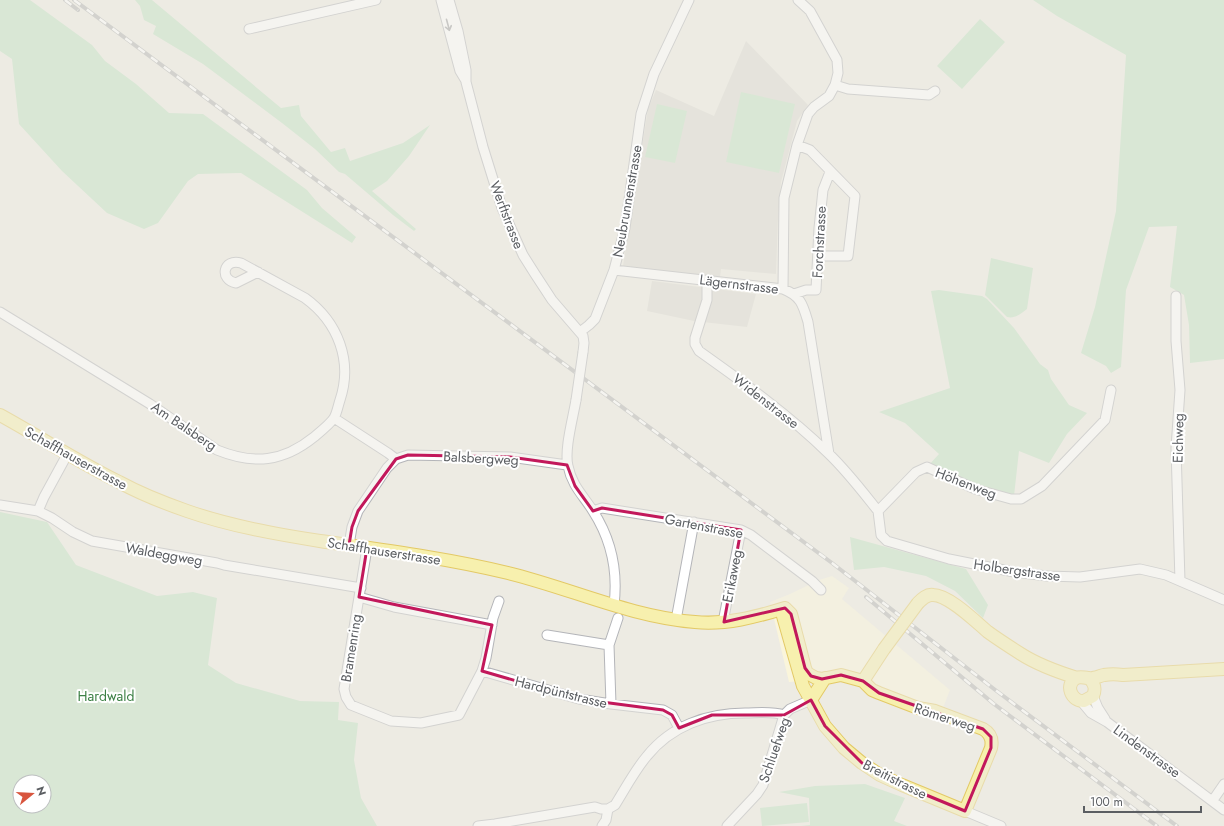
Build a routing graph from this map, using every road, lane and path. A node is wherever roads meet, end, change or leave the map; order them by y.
1 (376, 0) edge
2 (441, 0) edge
3 (449, 0) edge
4 (689, 0) edge
5 (798, 0) edge
6 (249, 29) dead end
7 (466, 82) junction
8 (835, 85) junction
9 (935, 91) dead end
10 (797, 145) junction
11 (830, 172) junction
12 (819, 256) junction
13 (614, 270) junction
14 (258, 272) dead end
15 (706, 280) junction
16 (783, 289) junction
17 (794, 294) junction
18 (1176, 296) dead end
19 (0, 312) edge
20 (580, 332) junction
21 (1111, 390) dead end
22 (0, 415) edge
23 (334, 418) junction
24 (68, 454) junction
25 (829, 454) junction
26 (396, 459) junction
27 (568, 465) junction
28 (0, 506) edge
29 (38, 511) junction
30 (593, 511) junction
31 (878, 511) junction
32 (694, 522) junction
33 (741, 530) junction
34 (349, 545) junction
35 (367, 548) junction
36 (1180, 581) junction
37 (821, 590) dead end
38 (360, 593) junction
39 (499, 600) dead end
40 (1224, 600) edge
41 (614, 605) junction
42 (785, 608) junction
43 (618, 618) dead end
44 (676, 620) junction
45 (723, 622) junction
46 (492, 625) junction
47 (547, 635) dead end
48 (609, 644) junction
49 (1049, 669) junction
50 (1224, 669) edge
51 (482, 670) junction
52 (1123, 675) junction
53 (825, 678) junction
54 (1083, 678) junction
55 (863, 681) junction
56 (1070, 690) junction
57 (1094, 693) junction
58 (811, 700) junction
59 (1081, 701) junction
60 (610, 704) junction
61 (784, 715) junction
62 (1107, 722) junction
63 (679, 728) junction
64 (1224, 784) edge
65 (1213, 800) junction
66 (608, 809) junction
67 (1224, 810) edge
68 (965, 811) junction
69 (495, 825) edge
70 (478, 826) edge
71 (602, 826) edge
72 (728, 826) edge
73 (1001, 826) edge

1 - 6 street
2 -> 7 street, Werftstrasse
3 - 7 street, Werftstrasse
4 - 13 street, Neubrunnenstrasse
5 - 8 street
7 - 20 street, Werftstrasse
8 - 9 street
8 - 10 street
10 - 11 street
10 - 16 street
11 - 12 street, Forchstrasse
11 - 12 street
12 - 17 street, Forchstrasse
13 - 15 street, Lägernstrasse
13 - 20 street, Neubrunnenstrasse
14 - 23 street, Am Balsberg
15 - 16 street, Lägernstrasse
15 - 25 street, Widenstrasse
16 - 17 street, Lägernstrasse
17 - 25 street, Lägernstrasse
18 - 36 street, Eichweg
19 - 23 street, Am Balsberg
20 - 27 street, bridge
21 - 31 street, Höhenweg
22 - 24 main road, Schaffhauserstrasse
23 - 26 street
24 - 29 street
24 - 34 main road, Schaffhauserstrasse
25 - 31 street, Widenstrasse
26 - 27 street, Balsbergweg
26 - 34 street
27 - 30 street
28 - 29 street
29 - 38 street, Waldeggweg
30 - 32 street, Gartenstrasse
30 - 41 street
31 - 36 street, Holbergstrasse
32 - 33 street, Gartenstrasse
32 - 44 street
33 - 37 street, Gartenstrasse
33 - 45 street, Erikaweg
34 - 35 main road, Schaffhauserstrasse
35 - 38 street, Bramenring
35 - 41 main road, Schaffhauserstrasse
36 - 40 street, Holbergstrasse
38 - 46 street, Bramenring
38 - 51 street, Bramenring
39 - 46 street, Bramenring
41 - 44 main road, Schaffhauserstrasse
42 - 45 main road, Schaffhauserstrasse
42 - 53 main road, Römerweg
42 - 58 main road, Breitistrasse
43 - 48 street
44 - 45 main road, Schaffhauserstrasse
46 - 51 street, Bramenring
47 - 48 street
48 - 60 street
49 - 54 main road
49 - 55 main road, bridge
49 - 56 main road
50 - 52 main road
51 - 60 street, Hardpüntstrasse
52 - 54 main road
52 - 57 main road
53 - 55 main road, Römerweg
53 - 58 main road
54 - 56 main road
54 - 57 main road
55 - 68 main road, Römerweg
56 - 59 main road
57 - 59 main road
57 - 62 street, Lindenstrasse
58 - 61 street, Schluefweg
58 - 68 main road, Breitistrasse
59 - 62 street, Lindenstrasse
60 - 63 street, Hardpüntstrasse
61 - 63 street
61 - 72 street, Schluefweg
62 - 65 street, Lindenstrasse
63 - 66 street
64 - 65 street
65 - 67 street, Lindenstrasse
66 - 69 street
66 - 71 street
68 - 73 street, Breitistrasse
69 - 70 street

